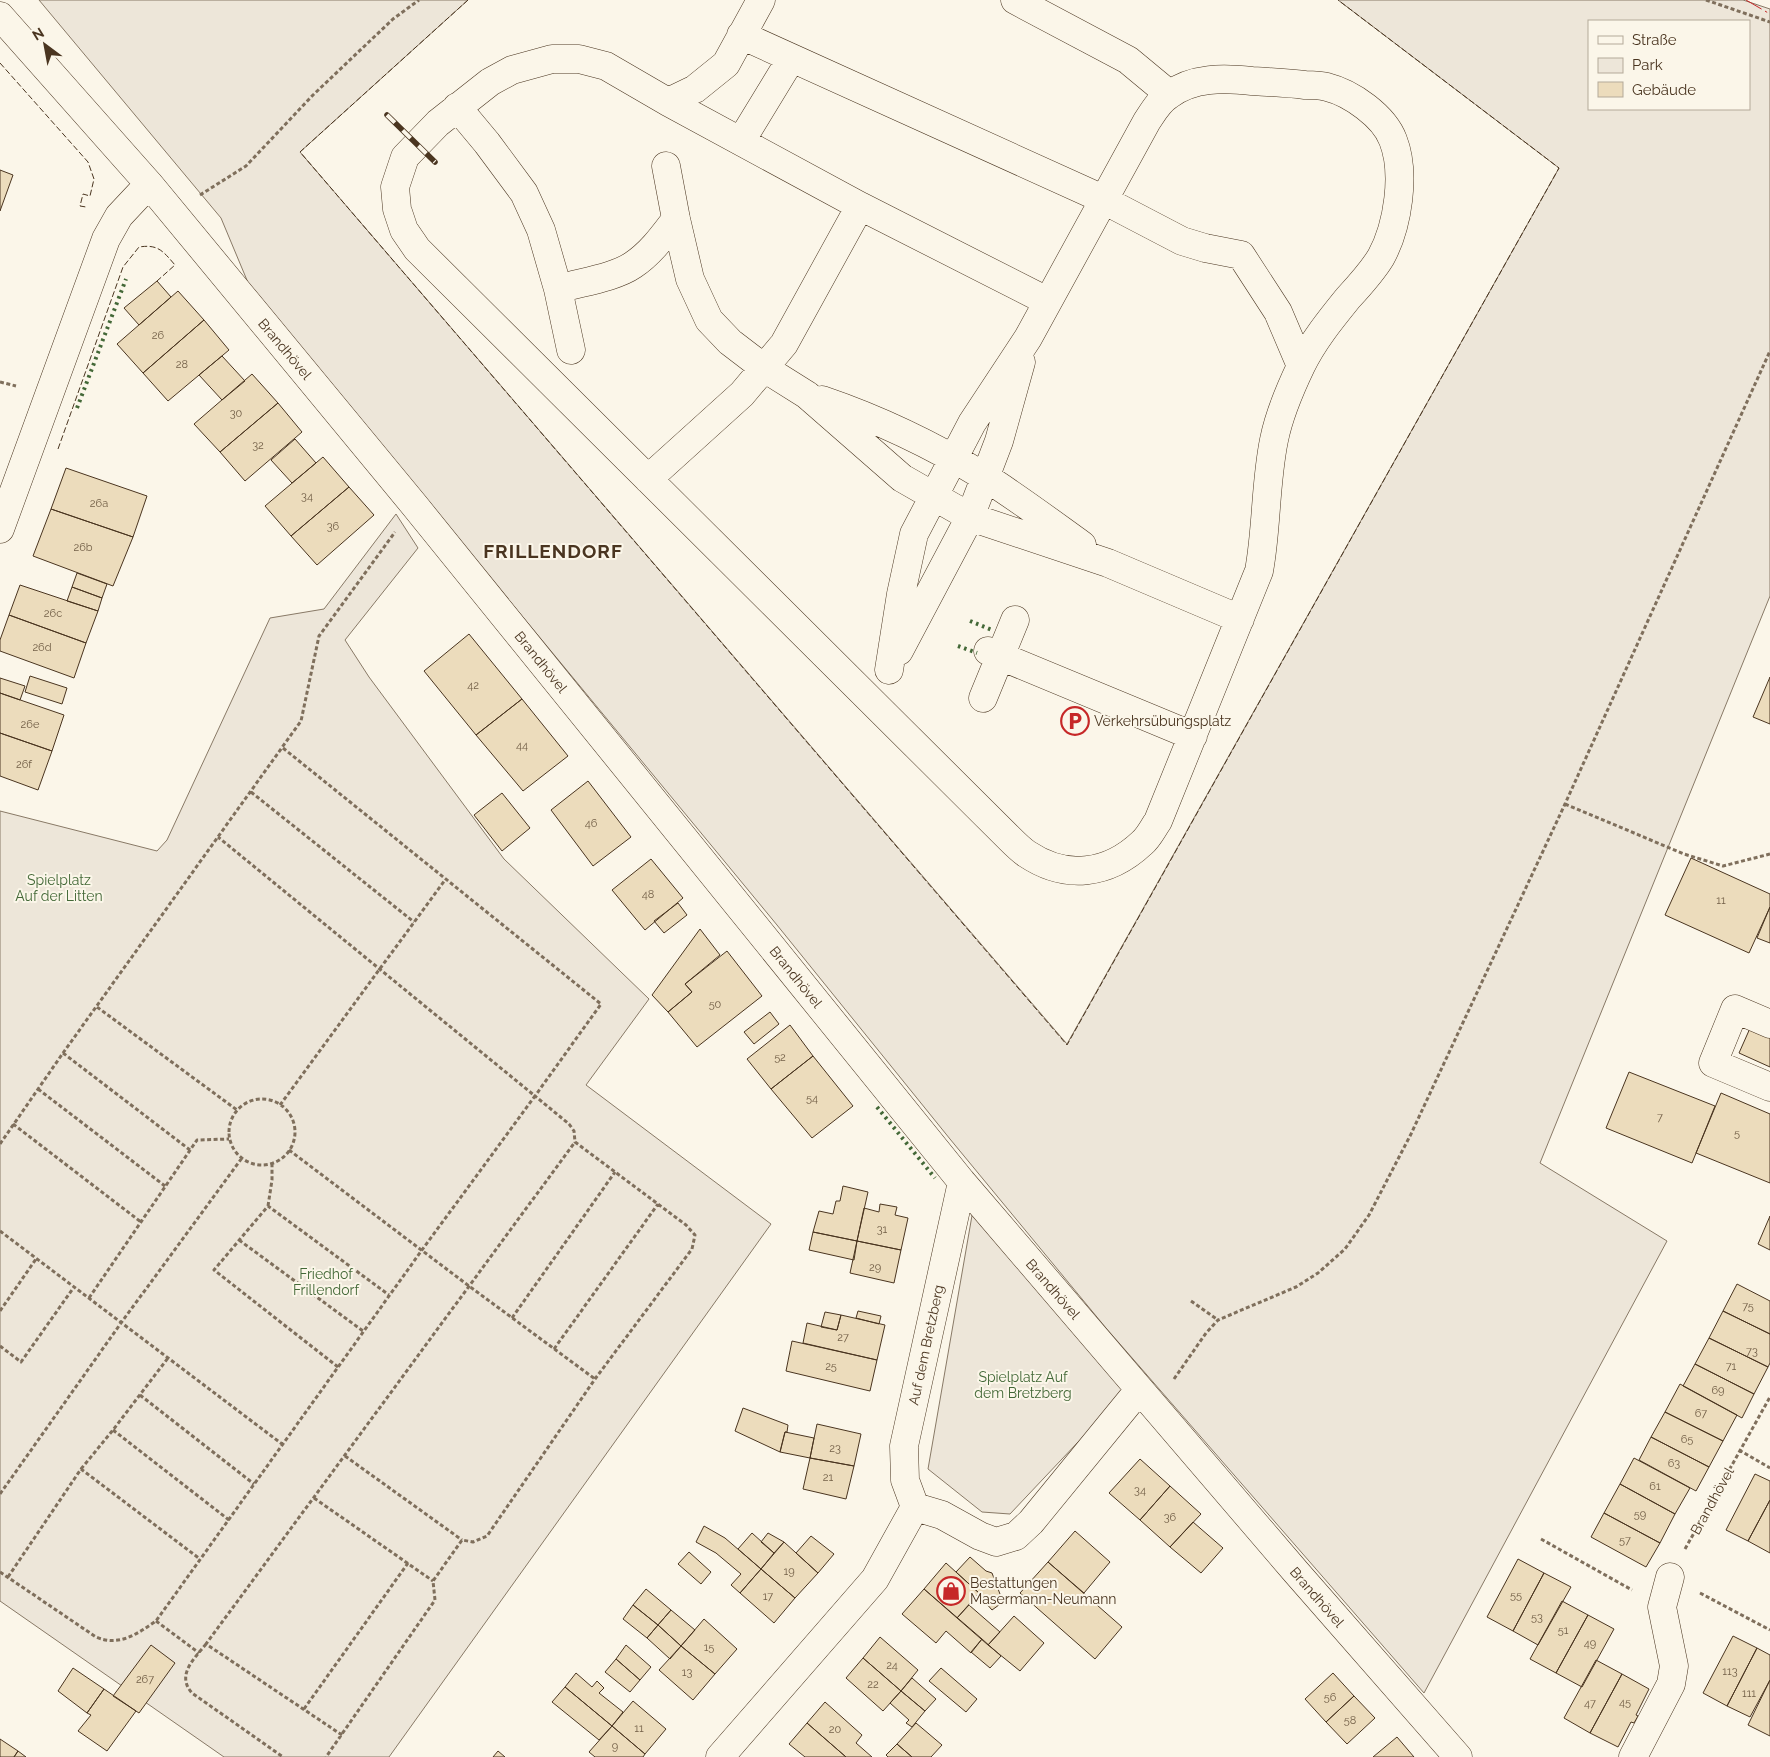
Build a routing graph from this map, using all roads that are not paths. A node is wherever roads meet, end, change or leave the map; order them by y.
1 (761, 0) edge
2 (1015, 0) edge
3 (0, 16) edge
4 (749, 39) junction
5 (790, 58) junction
6 (1169, 94) junction
7 (668, 102) junction
8 (457, 107) junction
9 (746, 134) junction
10 (666, 166) dead end
11 (149, 184) junction
12 (1098, 197) junction
13 (860, 206) junction
14 (676, 219) junction
15 (558, 289) junction
16 (1047, 301) junction
17 (1028, 338) junction
18 (571, 350) dead end
19 (1301, 366) junction
20 (764, 368) junction
21 (807, 395) junction
22 (952, 458) junction
23 (986, 478) junction
24 (648, 479) junction
25 (934, 497) junction
26 (970, 517) junction
27 (0, 529) edge
28 (1108, 563) junction
29 (1240, 619) junction
30 (1015, 620) dead end
31 (994, 653) junction
32 (889, 670) junction
33 (983, 698) dead end
34 (874, 704) junction
35 (1193, 736) junction
36 (1770, 1024) edge
37 (1770, 1087) edge
38 (962, 1182) junction
39 (1146, 1398) junction
40 (916, 1507) junction
41 (1670, 1577) road end
42 (720, 1757) edge
43 (1458, 1757) edge
44 (1634, 1757) edge

1 - 4 street
2 - 6 street
3 - 11 street, Brandhövel
4 - 5 street
4 - 7 street
5 - 9 street
5 - 12 street
6 - 12 street
6 - 19 street
7 - 8 street
7 - 9 street
8 - 15 street
8 - 24 street
9 - 13 street
10 - 14 street
11 - 27 street
11 - 38 street, Brandhövel
12 - 16 street
12 - 19 street
13 - 16 street
13 - 20 street
14 - 15 street
14 - 20 street
15 - 18 street
16 - 17 street
17 - 22 street
17 - 23 street
19 - 29 street
20 - 21 street
20 - 24 street
21 - 22 street
21 - 25 street
22 - 23 street
22 - 25 street
23 - 26 street
23 - 28 street
24 - 34 street
25 - 26 street
25 - 32 street
26 - 28 street
26 - 32 street
28 - 29 street
29 - 35 street
30 - 31 street
31 - 33 street
31 - 35 street
32 - 34 street
34 - 35 street
36 - 37 street
38 - 39 street, Brandhövel
38 - 40 street, Auf dem Bretzberg
39 - 40 street
39 - 43 street, Brandhövel
40 - 42 street
41 - 44 street

